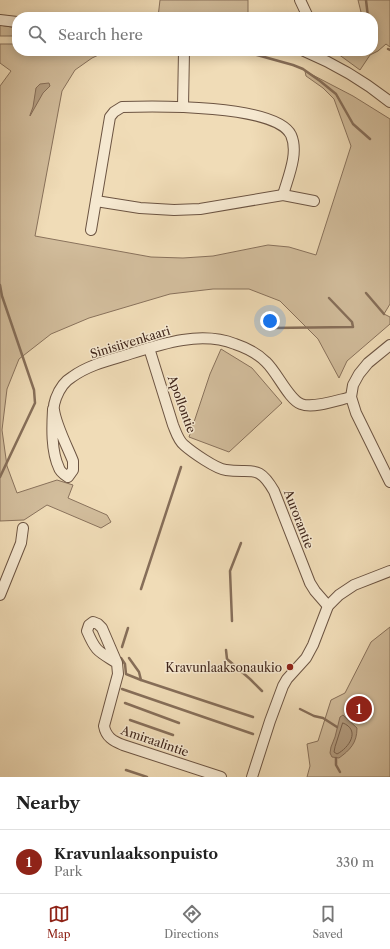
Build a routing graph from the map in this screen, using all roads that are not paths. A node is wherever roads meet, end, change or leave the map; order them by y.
1 (300, 0) edge
2 (306, 12) edge
3 (0, 20) edge
4 (12, 21) edge
5 (184, 56) edge
6 (315, 56) edge
7 (390, 102) edge
8 (183, 106) junction
9 (283, 194) junction
10 (96, 201) junction
11 (314, 201) dead end
12 (91, 230) dead end
13 (390, 345) edge
14 (149, 348) junction
15 (351, 397) junction
16 (54, 409) junction
17 (226, 470) joint
18 (390, 482) edge
19 (23, 528) dead end
20 (390, 571) edge
21 (0, 595) edge
22 (328, 606) junction
23 (117, 663) dead end
24 (221, 777) edge
25 (252, 777) edge

1 - 2 street
3 - 4 street
5 - 8 street
6 - 7 street
8 - 9 street
8 - 10 street
9 - 10 street
9 - 11 street
10 - 12 street
13 - 15 street
14 - 15 street, Sinisiivenkaari
14 - 16 street, Sinisiivenkaari
14 - 17 street, Apollontie
15 - 18 street
16 - 16 street, Sinisiivenkaari
17 - 22 street, Aurorantie
19 - 21 street
20 - 22 street
22 - 25 street
23 - 24 street, Amiraalintie

